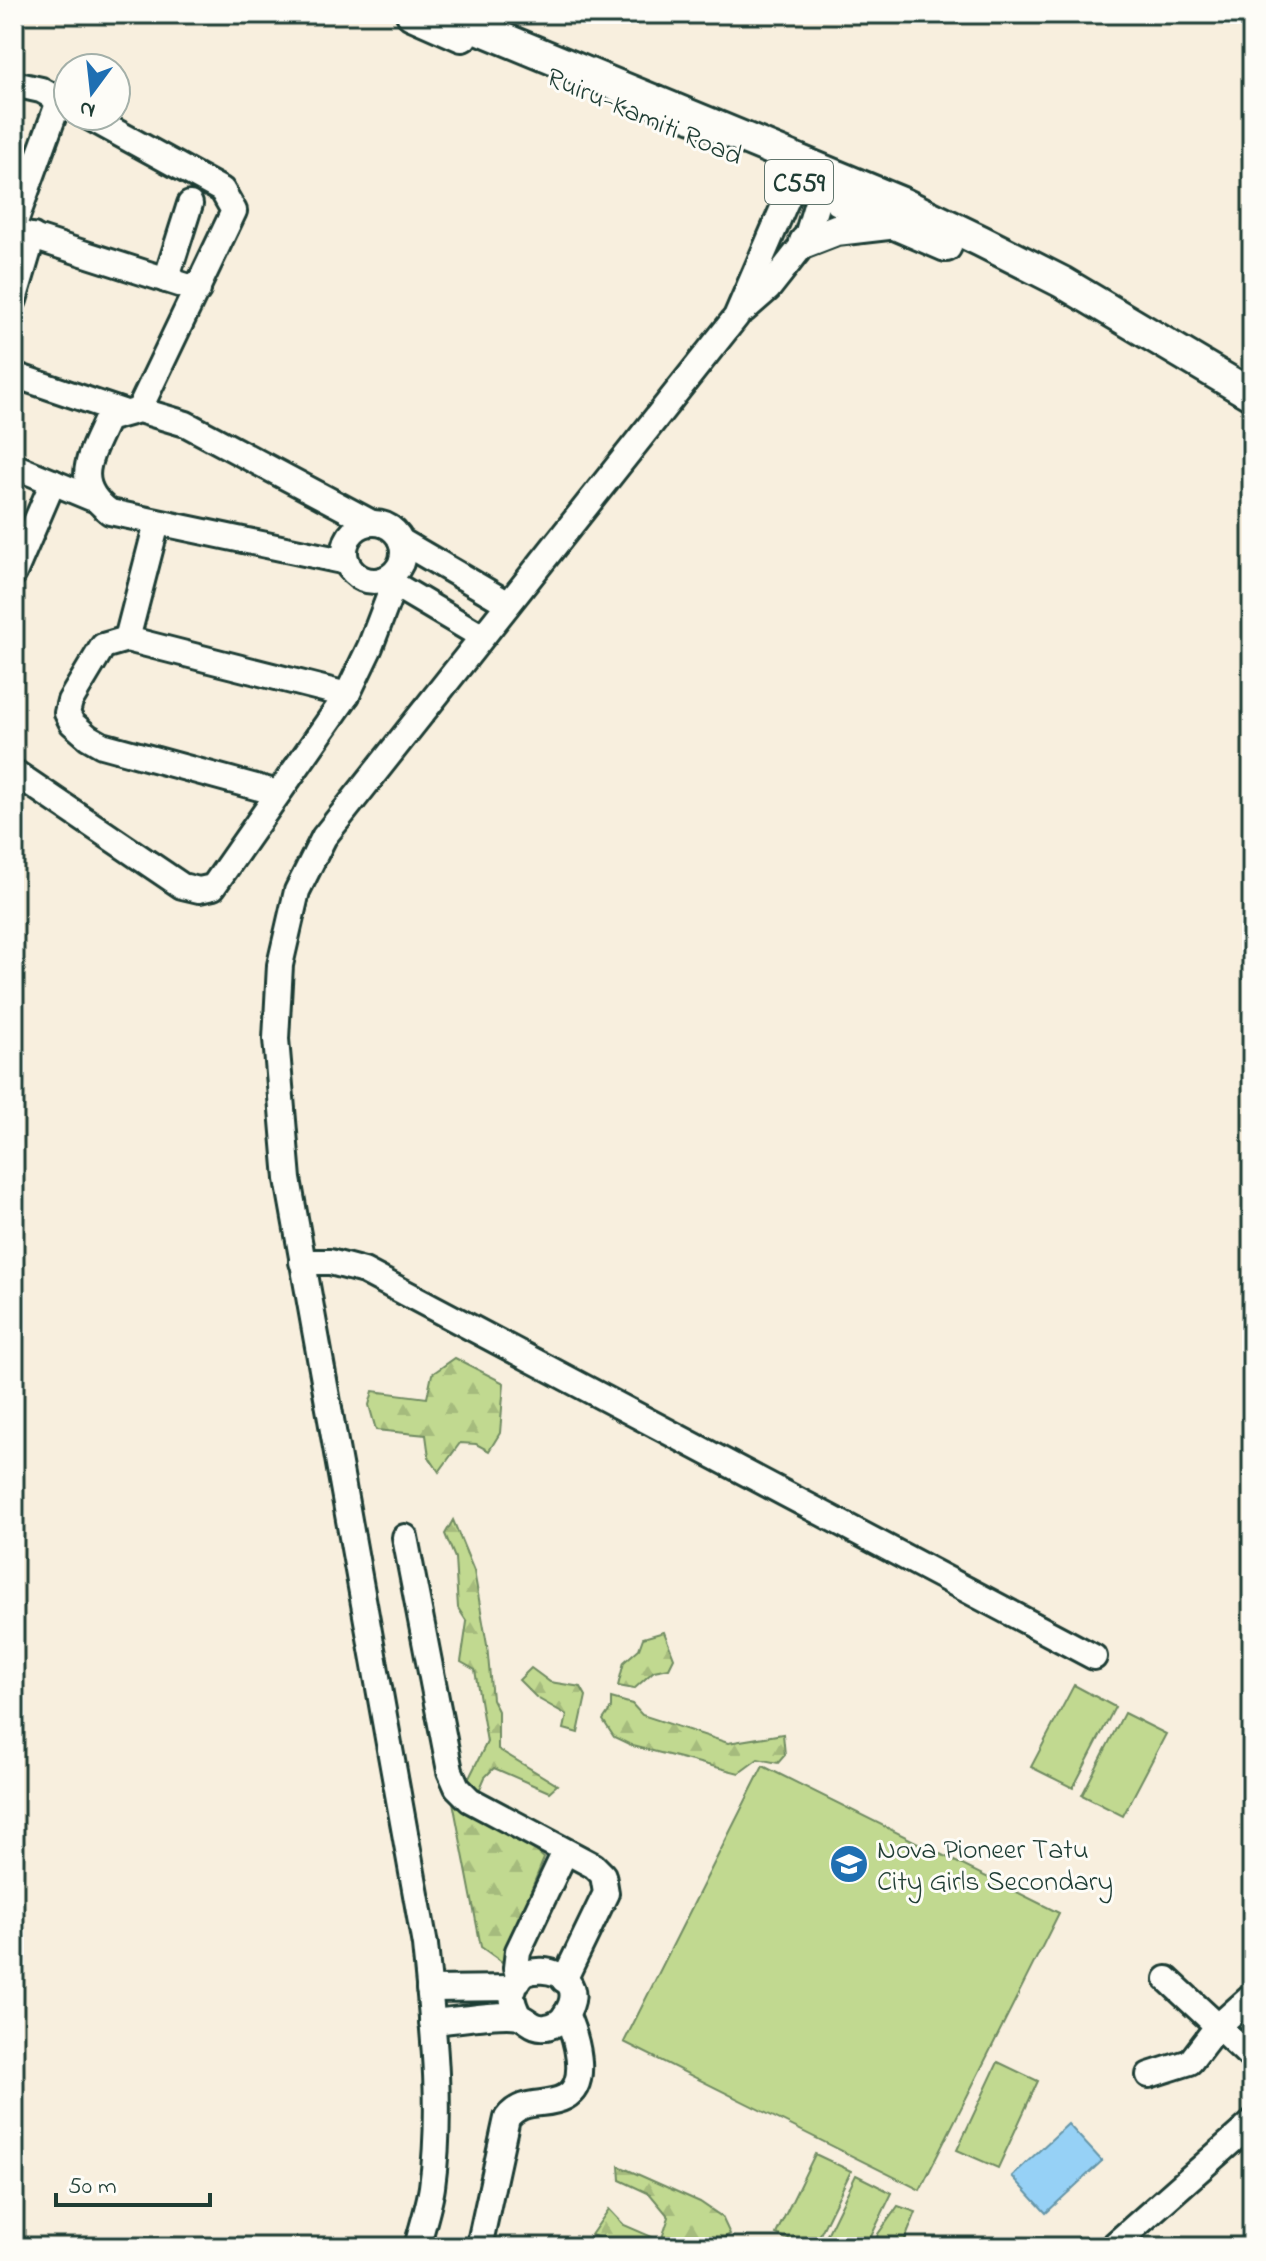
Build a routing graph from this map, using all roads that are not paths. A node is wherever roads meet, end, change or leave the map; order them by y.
1 (412, 14) edge
2 (444, 14) edge
3 (14, 84) edge
4 (52, 96) edge
5 (54, 132) edge
6 (116, 132) edge
7 (811, 177) junction
8 (190, 204) dead end
9 (894, 223) junction
10 (20, 230) edge
11 (805, 242) junction
12 (166, 280) junction
13 (198, 290) junction
14 (14, 300) edge
15 (736, 317) junction
16 (1185, 353) junction
17 (14, 375) edge
18 (1252, 395) edge
19 (131, 411) junction
20 (14, 466) edge
21 (53, 482) junction
22 (91, 498) junction
23 (157, 523) junction
24 (372, 523) junction
25 (401, 541) junction
26 (347, 562) junction
27 (14, 573) edge
28 (390, 581) junction
29 (507, 603) junction
30 (481, 636) junction
31 (127, 639) junction
32 (347, 695) junction
33 (14, 772) edge
34 (278, 793) junction
35 (302, 1262) junction
36 (405, 1537) dead end
37 (1094, 1657) dead end
38 (565, 1852) junction
39 (1167, 1979) dead end
40 (564, 1980) junction
41 (516, 1984) junction
42 (429, 1989) junction
43 (1252, 1996) edge
44 (566, 2014) junction
45 (519, 2016) junction
46 (432, 2022) junction
47 (1216, 2028) junction
48 (1252, 2058) edge
49 (1149, 2075) dead end
50 (1252, 2123) edge
51 (417, 2247) edge
52 (479, 2247) edge
53 (1112, 2247) edge

1 - 7 main road, Ruiru-Kamiti Road / C559
2 - 7 main road, Ruiru-Kamiti Road / C559
3 - 4 street
5 - 10 street
6 - 13 street
7 - 9 main road, Ruiru-Kamiti Road / C559
7 - 11 street
7 - 15 street
7 - 16 main road, Ruiru-Kamiti Road / C559
8 - 12 street
9 - 11 main road
9 - 16 main road, Ruiru-Kamiti Road / C559
10 - 12 street
10 - 14 street
11 - 15 street
12 - 13 street
13 - 19 street
15 - 29 street
16 - 18 main road, Ruiru-Kamiti Road / C559
17 - 19 street
19 - 22 street
19 - 24 street
20 - 21 street
21 - 22 street
21 - 27 street
22 - 23 street
23 - 26 street
23 - 31 street
24 - 25 street
24 - 26 street
25 - 28 street
25 - 29 street
26 - 28 street
28 - 30 street
28 - 32 street
29 - 30 street
30 - 35 street
31 - 32 street
31 - 34 street
32 - 34 street
33 - 34 street
35 - 37 street
35 - 42 street
36 - 38 street
38 - 40 street
38 - 41 street
39 - 47 street
40 - 41 street
40 - 44 street
41 - 42 street
41 - 45 street
42 - 46 street
43 - 47 street
44 - 45 street
44 - 52 street
45 - 46 street
46 - 51 street
47 - 48 street
47 - 49 street
50 - 53 street

